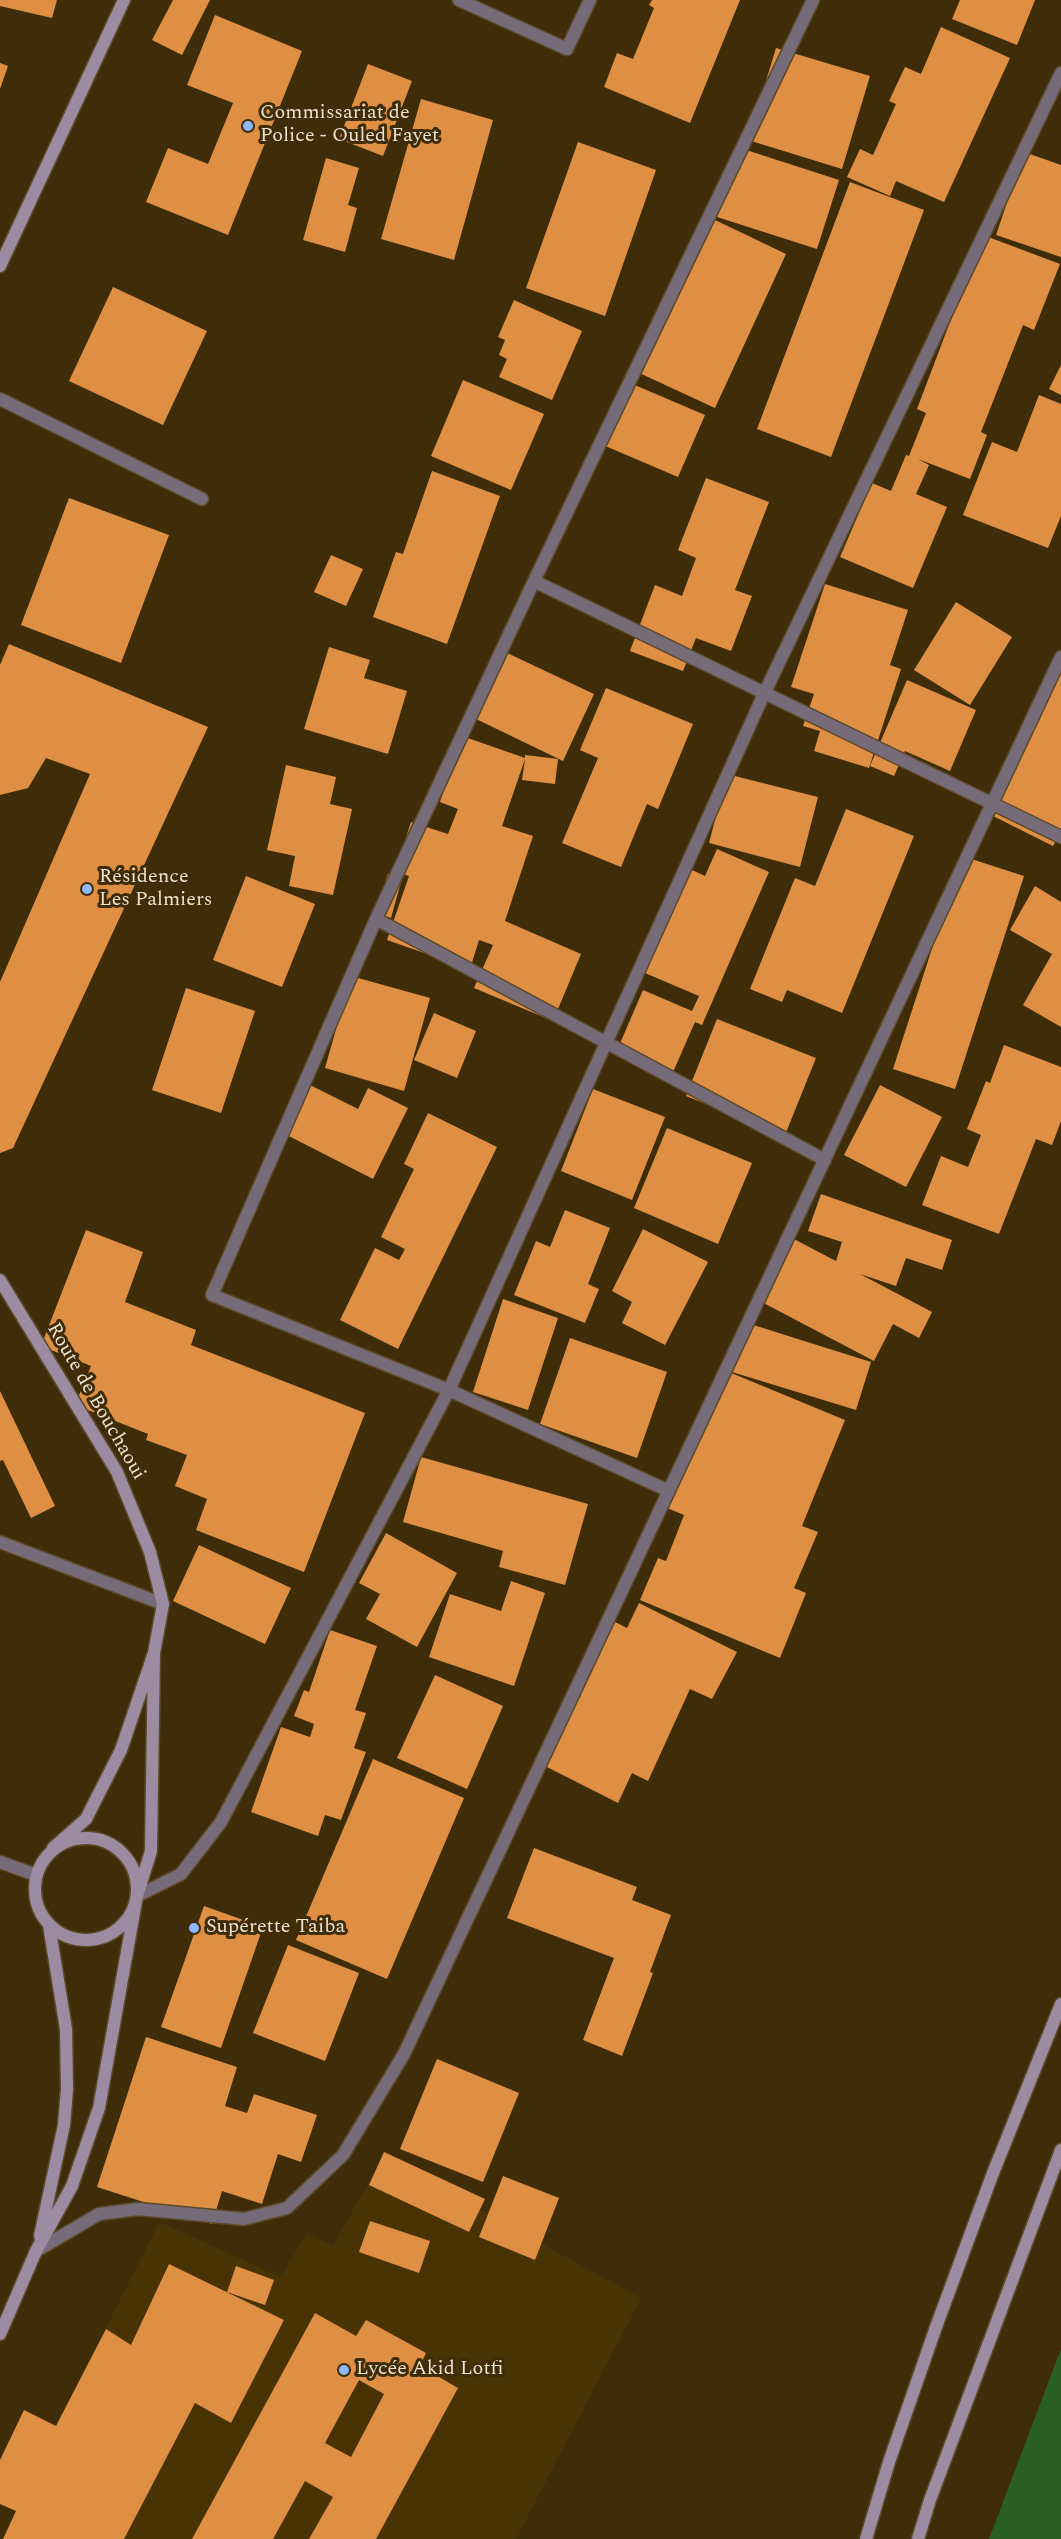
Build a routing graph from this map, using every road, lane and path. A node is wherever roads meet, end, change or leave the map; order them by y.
1 (124, 0) edge
2 (459, 0) edge
3 (590, 0) edge
4 (813, 0) edge
5 (1061, 72) edge
6 (0, 266) edge
7 (0, 399) edge
8 (202, 500) dead end
9 (534, 581) junction
10 (1061, 657) edge
11 (764, 694) junction
12 (992, 805) junction
13 (1061, 837) edge
14 (376, 919) junction
15 (606, 1041) junction
16 (825, 1160) junction
17 (0, 1280) edge
18 (449, 1390) junction
19 (669, 1491) junction
20 (0, 1542) edge
21 (164, 1604) junction
22 (154, 1653) junction
23 (53, 1848) junction
24 (0, 1862) edge
25 (36, 1875) junction
26 (137, 1896) junction
27 (49, 1925) junction
28 (1061, 2004) edge
29 (1061, 2150) edge
30 (36, 2251) junction
31 (0, 2334) edge
32 (866, 2539) edge
33 (918, 2539) edge

1 - 6 main road
2 - 3 street
4 - 9 street
5 - 11 street
7 - 8 street
9 - 11 street
9 - 14 street
10 - 12 street
11 - 12 street
11 - 15 street
12 - 13 street
12 - 16 street
14 - 15 street
14 - 18 street
15 - 16 street
15 - 18 street
16 - 19 street
17 - 21 main road, Route de Bouchaoui
18 - 19 street
18 - 26 street
19 - 30 street
20 - 21 street
21 - 22 main road, Route de Bouchaoui
22 - 23 main road
22 - 26 main road
23 - 25 main road
23 - 26 main road
24 - 25 street
25 - 27 main road
26 - 27 main road
26 - 30 main road
27 - 30 main road
28 - 32 main road
29 - 33 main road
30 - 31 main road

